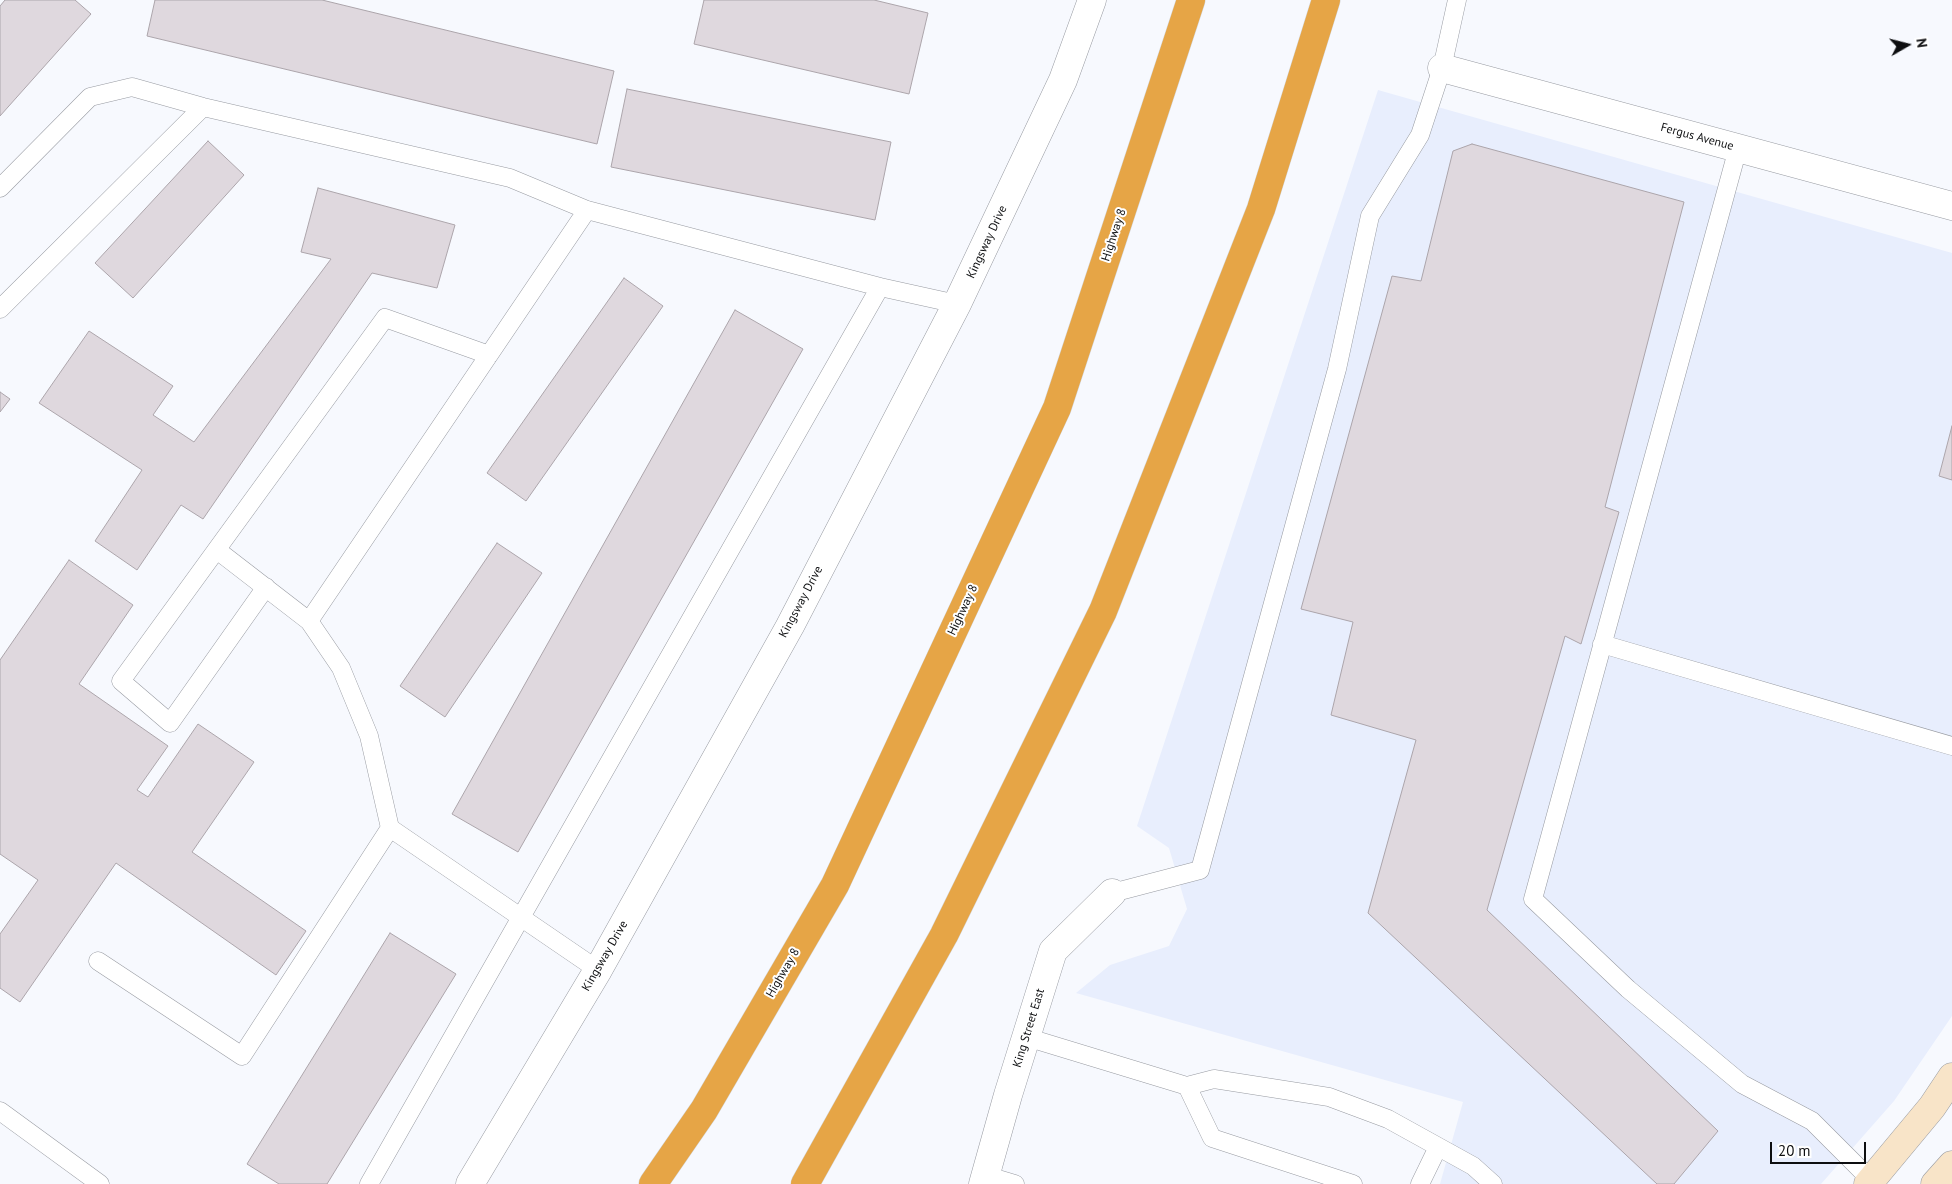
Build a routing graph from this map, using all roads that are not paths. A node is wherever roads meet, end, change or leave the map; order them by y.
1 (1092, 0) edge
2 (1191, 0) edge
3 (1326, 0) edge
4 (1457, 0) edge
5 (1442, 68) junction
6 (203, 107) junction
7 (1738, 148) junction
8 (0, 188) edge
9 (1952, 206) edge
10 (587, 210) junction
11 (880, 287) junction
12 (957, 304) junction
13 (0, 309) edge
14 (489, 355) junction
15 (217, 550) junction
16 (266, 587) junction
17 (309, 621) junction
18 (1602, 644) junction
19 (1952, 746) edge
20 (390, 828) junction
21 (1112, 894) joint
22 (521, 917) junction
23 (98, 961) dead end
24 (598, 970) junction
25 (1026, 1037) junction
26 (1952, 1077) edge
27 (1187, 1086) junction
28 (0, 1111) edge
29 (1438, 1147) junction
30 (1952, 1165) edge
31 (984, 1179) edge
32 (1872, 1183) edge
33 (100, 1184) edge
34 (369, 1184) edge
35 (470, 1184) edge
36 (653, 1184) edge
37 (805, 1184) edge
38 (1014, 1184) edge
39 (1353, 1184) edge
40 (1420, 1184) edge
41 (1493, 1184) edge
42 (1935, 1184) edge

1 - 12 street, Kingsway Drive
2 - 36 highway, Highway 8
3 - 37 highway
4 - 5 lane
5 - 7 street, Fergus Avenue
5 - 21 lane
6 - 8 lane
6 - 10 lane
6 - 13 lane
7 - 9 street, Fergus Avenue
7 - 18 lane
10 - 11 lane
10 - 14 lane
11 - 12 lane
11 - 22 lane
12 - 24 street, Kingsway Drive
14 - 15 lane
14 - 17 lane
15 - 16 lane
15 - 16 lane
16 - 17 lane
17 - 20 lane
18 - 19 lane
18 - 32 lane
20 - 22 lane
20 - 23 lane
21 - 25 street, King Street East
22 - 24 lane
22 - 34 lane
24 - 35 street, Kingsway Drive
25 - 27 lane
25 - 31 street, King Street East
26 - 32 main road
27 - 29 lane
27 - 39 lane
28 - 33 lane
29 - 40 lane
29 - 41 lane
30 - 42 main road
31 - 38 lane

